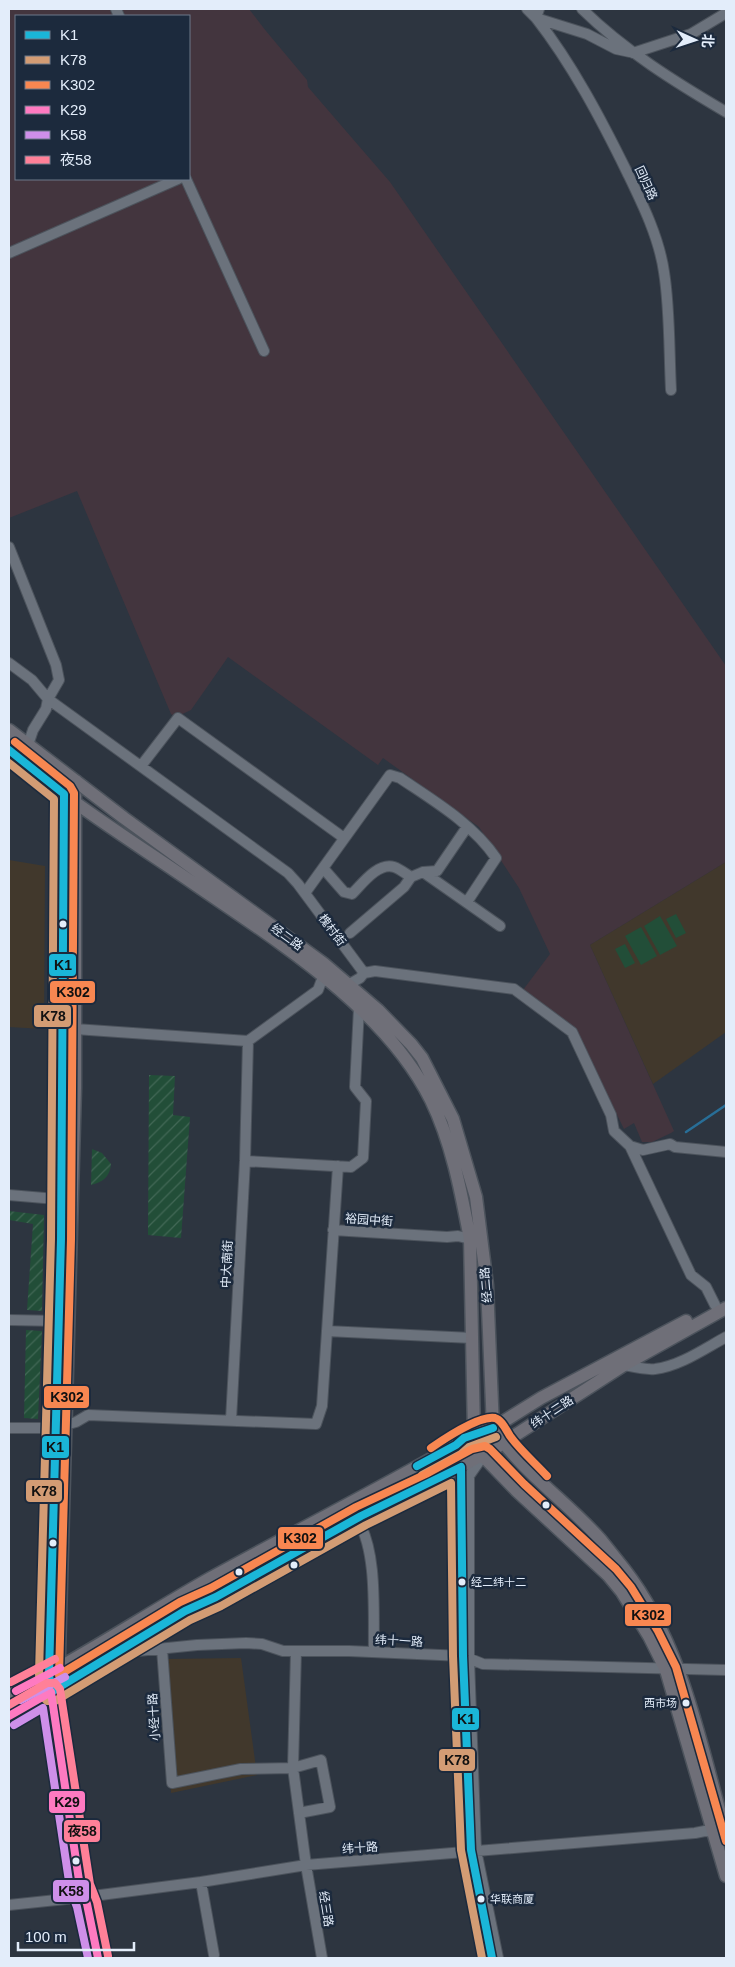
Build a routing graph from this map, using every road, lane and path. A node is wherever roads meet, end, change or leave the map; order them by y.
1 (528, 9) edge
2 (582, 9) edge
3 (537, 13) edge
4 (726, 13) edge
5 (633, 53) junction
6 (726, 112) edge
7 (176, 180) edge
8 (186, 180) edge
9 (9, 252) edge
10 (264, 351) dead end
11 (671, 390) dead end
12 (9, 547) edge
13 (9, 663) edge
14 (48, 699) junction
15 (9, 730) edge
16 (28, 745) junction
17 (9, 750) edge
18 (141, 766) junction
19 (76, 781) junction
20 (64, 794) junction
21 (75, 802) junction
22 (467, 827) junction
23 (344, 838) junction
24 (323, 868) junction
25 (423, 872) junction
26 (411, 877) junction
27 (305, 894) junction
28 (467, 902) junction
29 (500, 926) dead end
30 (350, 933) dead end
31 (364, 973) junction
32 (326, 980) junction
33 (348, 985) junction
34 (359, 1008) junction
35 (75, 1029) junction
36 (248, 1041) junction
37 (630, 1146) junction
38 (726, 1152) edge
39 (245, 1160) junction
40 (338, 1166) junction
41 (9, 1195) edge
42 (67, 1200) junction
43 (332, 1230) junction
44 (470, 1238) junction
45 (723, 1304) edge
46 (9, 1320) edge
47 (59, 1321) junction
48 (327, 1331) junction
49 (726, 1337) edge
50 (472, 1338) junction
51 (624, 1365) junction
52 (231, 1420) junction
53 (60, 1426) junction
54 (9, 1428) edge
55 (493, 1428) junction
56 (474, 1434) junction
57 (504, 1444) junction
58 (483, 1456) junction
59 (461, 1467) junction
60 (357, 1518) junction
61 (162, 1649) junction
62 (296, 1651) junction
63 (374, 1652) junction
64 (116, 1653) junction
65 (466, 1658) junction
66 (679, 1669) junction
67 (666, 1670) junction
68 (726, 1670) edge
69 (54, 1671) junction
70 (55, 1690) junction
71 (9, 1695) edge
72 (9, 1716) edge
73 (293, 1768) junction
74 (299, 1812) junction
75 (720, 1834) edge
76 (474, 1850) junction
77 (306, 1865) junction
78 (726, 1876) edge
79 (201, 1882) junction
80 (85, 1897) junction
81 (9, 1905) edge
82 (214, 1955) dead end
83 (98, 1958) edge
84 (322, 1958) edge
85 (492, 1958) edge
86 (498, 1958) edge

1 - 3 street, 回归路
2 - 5 street
3 - 5 street
3 - 11 street, 回归路
4 - 5 street
5 - 6 street
7 - 9 street
8 - 10 street
12 - 14 street
13 - 14 street, 槐村街
14 - 16 street
14 - 18 street, 槐村街
15 - 16 main road
16 - 19 main road
17 - 20 main road
18 - 23 street
18 - 27 street, 槐村街
19 - 20 main road
19 - 21 main road
19 - 33 main road, 经二路
20 - 21 main road, 经二路
20 - 42 main road
21 - 32 main road, 经二路
21 - 35 main road
22 - 23 street
22 - 25 street
22 - 28 street
23 - 24 street
24 - 26 street
24 - 27 street
25 - 26 street
25 - 28 street
26 - 30 street
27 - 31 street, 槐村街
28 - 29 street
31 - 33 street
31 - 37 street
32 - 34 main road, 经二路
32 - 36 street
33 - 55 main road, 经二路
34 - 40 street
34 - 44 main road, 经二路
35 - 36 street
35 - 42 main road
36 - 39 street, 中大南街
37 - 38 street
37 - 45 street
39 - 40 street
39 - 52 street, 中大南街
40 - 43 street, 裕园中街
41 - 42 street
42 - 47 main road
42 - 53 main road
43 - 44 street, 裕园中街
43 - 48 street
44 - 50 main road, 经二路
45 - 51 main road, 纬十二路
45 - 55 main road, 纬十二路
46 - 47 street
47 - 53 main road
48 - 50 street
48 - 52 street
49 - 51 street
50 - 56 main road, 经二路
51 - 57 main road, 纬十二路
52 - 53 street
53 - 54 street
53 - 69 main road
55 - 56 main road, 纬十二路
55 - 57 main road
55 - 58 street, 经二路
56 - 58 main road
56 - 59 street, 经二路
56 - 69 main road, 纬十二路
57 - 58 main road, 纬十二路
57 - 66 main road
58 - 59 main road, 纬十二路
58 - 65 street, 经二路
58 - 67 main road
59 - 60 main road, 纬十二路
59 - 65 street, 经二路
60 - 63 street
60 - 64 main road, 纬十二路
61 - 62 street, 纬十一路
61 - 64 street, 纬十一路
61 - 73 street, 小经十路
62 - 63 street, 纬十一路
62 - 73 street, 经三路
63 - 65 street, 纬十一路
64 - 70 main road, 纬十二路
65 - 67 street, 纬十一路
65 - 76 street, 经二路
66 - 67 street, 纬十一路
66 - 68 street, 纬十一路
66 - 75 main road
67 - 75 main road
69 - 70 main road
69 - 71 main road, 纬十二路
70 - 72 main road, 纬十二路
70 - 80 main road
73 - 74 street, 经三路
73 - 74 street
74 - 77 street, 经三路
75 - 76 street, 纬十路
75 - 78 main road
76 - 77 street, 纬十路
76 - 85 street, 经二路
76 - 86 street, 经二路
77 - 79 street, 纬十路
77 - 84 street, 经三路
79 - 80 street, 纬十路
79 - 82 street
80 - 81 street, 纬十路
80 - 83 main road

